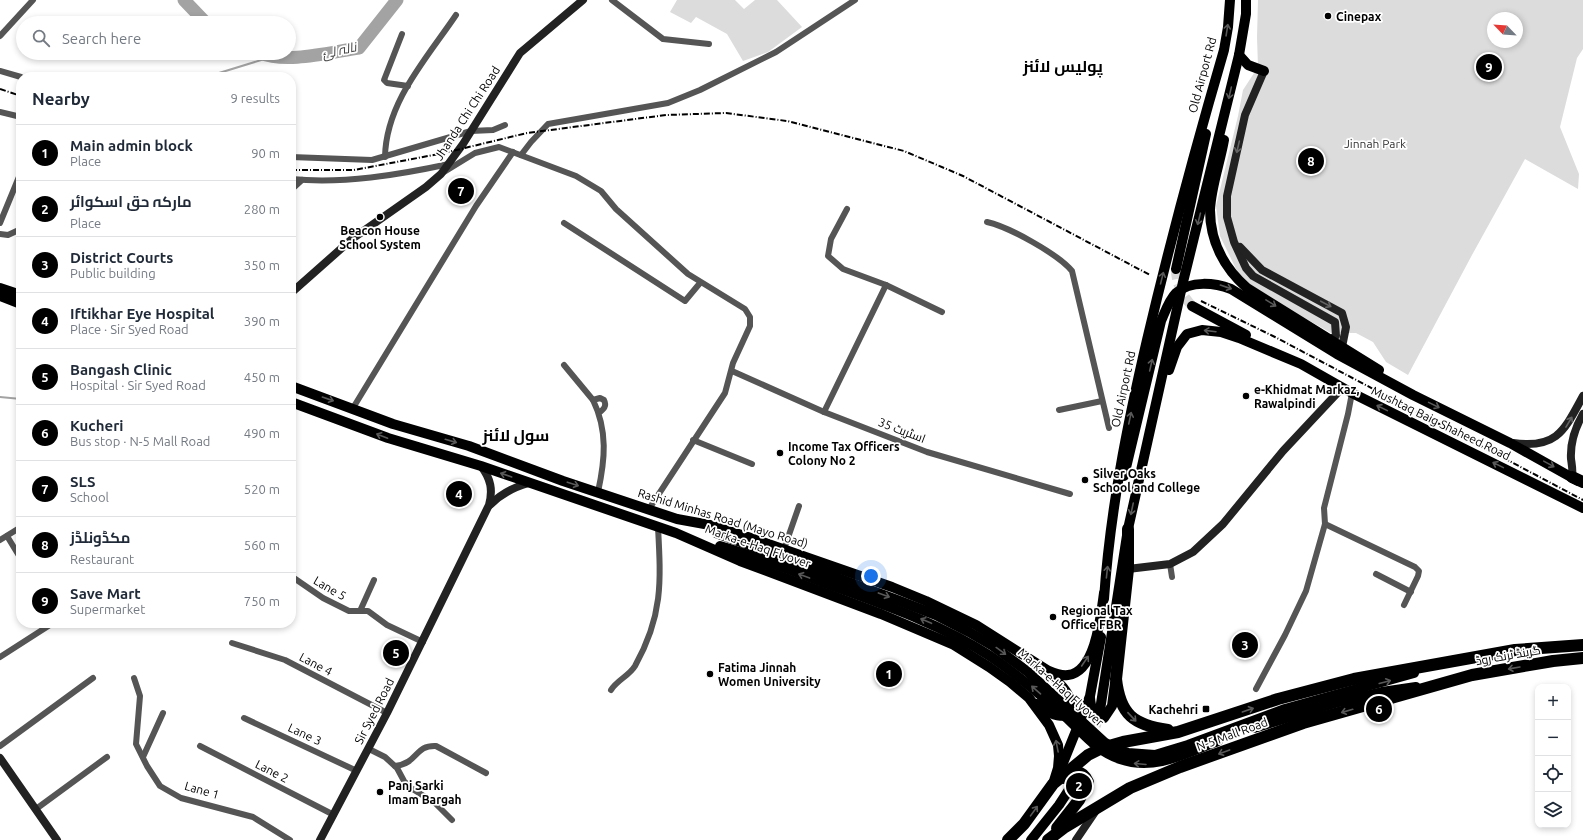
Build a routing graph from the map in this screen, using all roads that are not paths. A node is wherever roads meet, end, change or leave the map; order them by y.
1 (33, 0) edge
2 (583, 0) edge
3 (612, 0) edge
4 (855, 0) edge
5 (1230, 0) edge
6 (1246, 0) edge
7 (456, 15) dead end
8 (18, 16) edge
9 (16, 19) edge
10 (402, 34) dead end
11 (0, 36) edge
12 (709, 44) dead end
13 (1224, 50) junction
14 (1239, 54) junction
15 (1264, 70) joint
16 (0, 71) edge
17 (16, 76) edge
18 (408, 86) junction
19 (1226, 109) junction
20 (0, 112) edge
21 (16, 115) edge
22 (506, 125) dead end
23 (471, 131) junction
24 (513, 152) junction
25 (521, 155) junction
26 (296, 157) edge
27 (385, 157) junction
28 (449, 164) junction
29 (440, 174) junction
30 (296, 179) edge
31 (302, 180) junction
32 (16, 184) edge
33 (296, 185) edge
34 (847, 209) dead end
35 (1227, 218) junction
36 (987, 222) dead end
37 (0, 223) edge
38 (564, 223) dead end
39 (16, 231) edge
40 (0, 234) edge
41 (1176, 268) tunnel mouth
42 (700, 283) junction
43 (886, 285) junction
44 (0, 288) edge
45 (296, 289) edge
46 (16, 293) edge
47 (0, 296) edge
48 (16, 302) edge
49 (1192, 306) tunnel mouth
50 (942, 312) dead end
51 (1150, 328) junction
52 (1172, 330) junction
53 (1330, 340) junction
54 (1340, 351) junction
55 (1301, 364) junction
56 (564, 365) dead end
57 (732, 371) junction
58 (296, 388) edge
59 (1342, 388) junction
60 (1352, 393) junction
61 (1583, 396) edge
62 (593, 400) junction
63 (1102, 401) junction
64 (296, 404) edge
65 (353, 408) junction
66 (1059, 410) dead end
67 (1154, 411) junction
68 (824, 412) junction
69 (599, 413) junction
70 (1583, 414) edge
71 (1109, 428) dead end
72 (693, 440) junction
73 (1510, 443) junction
74 (752, 464) dead end
75 (481, 466) junction
76 (1572, 477) junction
77 (529, 483) junction
78 (1583, 484) edge
79 (598, 492) junction
80 (1070, 494) dead end
81 (489, 505) junction
82 (799, 506) dead end
83 (1583, 508) edge
84 (649, 509) junction
85 (1113, 512) junction
86 (676, 519) junction
87 (1326, 524) junction
88 (658, 527) junction
89 (1128, 529) junction
90 (16, 530) edge
91 (676, 533) junction
92 (7, 536) junction
93 (0, 540) edge
94 (784, 549) junction
95 (16, 551) edge
96 (1170, 564) junction
97 (1128, 569) junction
98 (1376, 574) dead end
99 (1172, 577) dead end
100 (296, 579) edge
101 (374, 580) dead end
102 (1411, 592) junction
103 (1104, 593) junction
104 (1404, 605) dead end
105 (360, 611) junction
106 (45, 628) edge
107 (423, 642) junction
108 (232, 643) dead end
109 (1583, 645) edge
110 (0, 657) edge
111 (1583, 658) edge
112 (1438, 664) junction
113 (1047, 670) junction
114 (93, 678) dead end
115 (134, 678) dead end
116 (1116, 679) junction
117 (1438, 684) junction
118 (1256, 689) dead end
119 (611, 690) dead end
120 (1090, 696) junction
121 (1029, 698) junction
122 (1100, 710) tunnel mouth
123 (387, 712) junction
124 (163, 713) dead end
125 (244, 718) dead end
126 (1178, 732) junction
127 (0, 746) edge
128 (200, 746) dead end
129 (369, 748) junction
130 (1189, 749) junction
131 (143, 756) junction
132 (107, 757) dead end
133 (0, 758) edge
134 (395, 766) junction
135 (357, 771) junction
136 (486, 773) dead end
137 (1078, 776) dead end
138 (1053, 784) junction
139 (1104, 803) junction
140 (36, 809) junction
141 (334, 815) junction
142 (452, 820) dead end
143 (1049, 838) edge
144 (57, 840) edge
145 (290, 840) edge
146 (320, 840) edge
147 (1008, 840) edge
148 (1031, 840) edge
149 (1076, 840) edge

1 - 8 street
2 - 23 street, Jhanda Chi Chi Road
3 - 12 street
4 - 25 street
13 -> 5 main road, Old Airport Rd
6 - 14 main road
7 - 18 street
9 - 11 street
10 - 18 street
13 - 41 main road
51 -> 13 main road, Old Airport Rd
14 - 15 main road
14 -> 19 main road
15 -> 35 street
16 - 17 street
18 - 27 street
19 -> 52 main road
19 -> 53 main road
20 - 21 street
22 - 23 street
23 - 27 street
23 - 28 street, Jhanda Chi Chi Road
24 - 25 street
24 - 29 street
24 - 65 street
25 - 42 street
26 - 27 street
28 - 29 street, Jhanda Chi Chi Road
28 - 31 street
29 - 45 street, Jhanda Chi Chi Road
30 - 31 street
31 - 33 street
32 - 37 street
34 - 43 street
35 - 53 street
35 -> 54 street
36 - 63 street
38 - 42 street
39 - 40 street
42 - 57 street
43 - 50 street
43 - 68 street
44 - 46 main road
47 - 48 main road
49 - 55 main road
51 - 52 main road
85 -> 51 main road, Old Airport Rd
52 - 67 main road
53 - 54 main road
54 -> 73 main road
85 -> 54 main road
55 - 59 main road, Mushtaq Baig Shaheed Road
55 -> 67 main road, Mushtaq Baig Shaheed Road
56 - 62 street
57 - 68 street, اسٹریٹ 35
57 - 72 street
58 -> 65 main road, Rashid Minhas Road (Mayo Road)
59 - 60 main road, Mushtaq Baig Shaheed Road
59 - 96 street
83 -> 60 main road, Mushtaq Baig Shaheed Road
60 - 87 street
73 -> 61 street
62 - 69 street
62 - 69 street
63 - 66 street
63 - 71 street
75 -> 64 main road
65 -> 79 main road, Rashid Minhas Road (Mayo Road)
67 -> 89 main road
68 - 80 street, اسٹریٹ 35
69 - 79 street
70 - 76 street
72 - 74 street
72 - 84 street
73 -> 76 main road
77 -> 75 main road
75 - 81 street, Sir Syed Road
76 - 78 highway
77 - 81 street, Sir Syed Road
77 - 88 main road
79 - 84 main road, Rashid Minhas Road (Mayo Road)
81 - 107 street, Sir Syed Road
82 - 94 street
84 - 86 main road, Rashid Minhas Road (Mayo Road)
103 -> 85 main road, Old Airport Rd
86 - 94 main road, Rashid Minhas Road (Mayo Road)
86 -> 130 main road, Marka-e-Haq Flyover
87 - 102 street
87 - 118 street
88 - 91 main road
88 - 119 street
89 - 97 highway
89 - 122 main road
90 - 92 street
91 - 121 main road
130 -> 91 main road, Marka-e-Haq Flyover
92 - 93 street
92 - 95 street
94 - 113 main road, Rashid Minhas Road (Mayo Road)
96 - 97 street
96 - 99 street
97 - 116 highway
98 - 102 street
100 - 105 street, Lane 5
101 - 105 street
102 - 104 street
113 -> 103 main road, Rashid Minhas Road (Mayo Road)
103 - 120 main road, Old Airport Rd
105 - 107 street, Lane 5
106 - 110 street
107 - 123 street, Sir Syed Road
108 - 123 street, Lane 4
109 - 112 highway, گرینڈ ٹرنک روڈ
111 -> 117 highway, گرینڈ ٹرنک روڈ
126 -> 112 highway, گرینڈ ٹرنک روڈ
130 -> 112 main road, Marka-e-Haq Flyover
113 - 121 main road
114 - 127 street
115 - 131 street, Lane 1
116 - 120 main road
116 -> 126 highway
117 - 130 main road, Marka-e-Haq Flyover
117 -> 139 highway, N-5 Mall Road
120 - 138 main road, Old Airport Rd
138 -> 121 main road
123 - 129 street, Sir Syed Road
124 - 131 street
125 - 135 street, Lane 3
126 - 138 highway, گرینڈ ٹرنک روڈ
128 - 141 street, Lane 2
129 - 134 street
129 - 135 street, Sir Syed Road
131 - 145 street, Lane 1
132 - 140 street
133 - 140 street
134 - 136 street
134 - 142 street
135 - 141 street, Sir Syed Road
137 - 148 main road
138 - 143 highway
147 -> 138 highway
139 - 143 highway, N-5 Mall Road
139 - 149 street
140 - 144 street
141 - 146 street, Sir Syed Road

